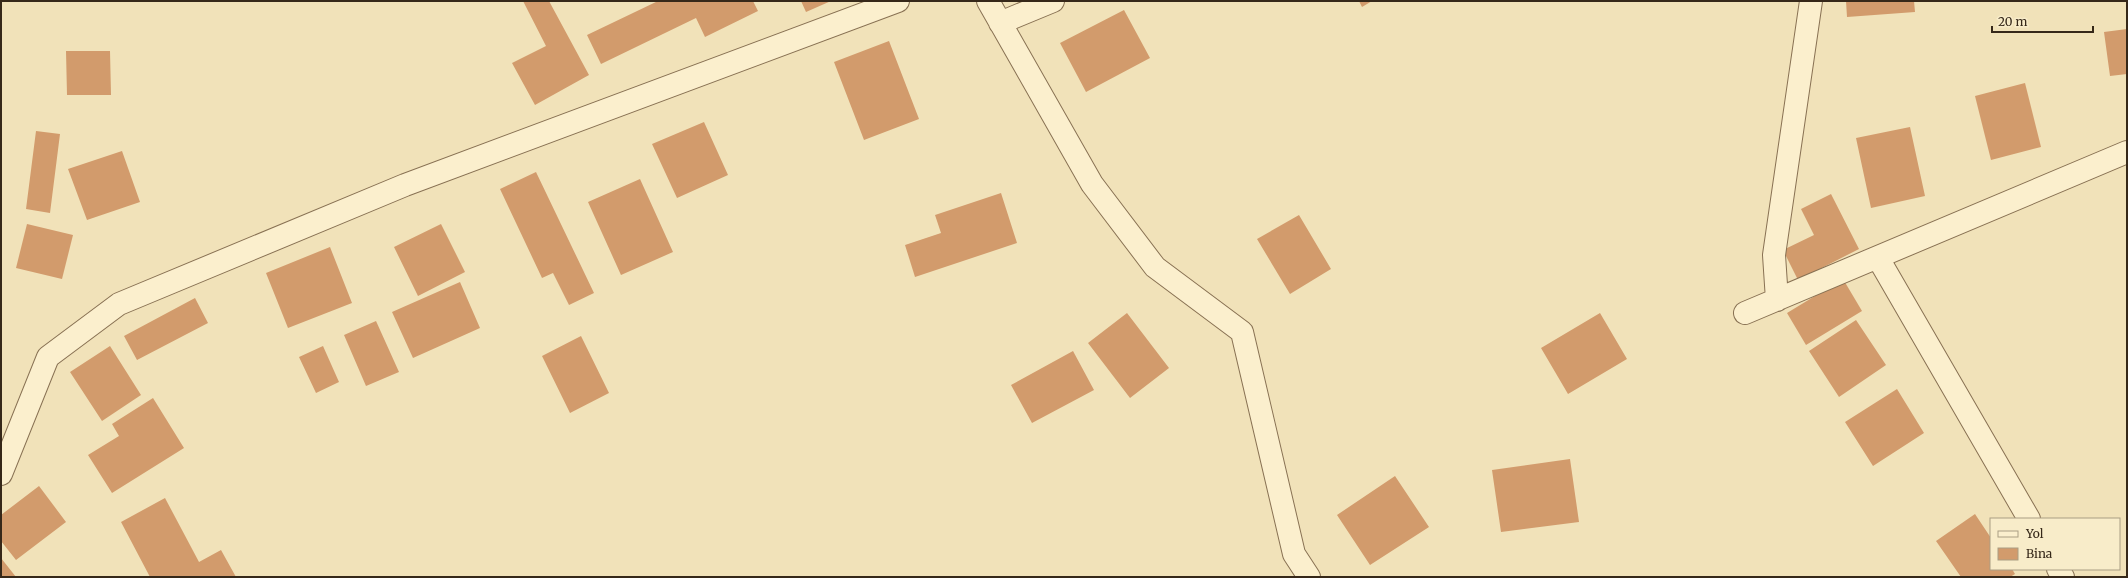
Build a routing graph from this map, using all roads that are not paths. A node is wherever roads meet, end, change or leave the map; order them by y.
1 (898, 1) edge
2 (988, 1) edge
3 (1053, 1) edge
4 (1811, 1) edge
5 (1000, 23) junction
6 (2127, 152) edge
7 (1878, 258) junction
8 (1777, 300) junction
9 (1745, 313) dead end
10 (1, 474) edge
11 (2028, 518) edge
12 (1309, 577) edge

1 - 10 street
2 - 5 street
3 - 5 street
4 - 8 street
5 - 12 street
6 - 7 street
7 - 8 street
7 - 11 street
8 - 9 street

